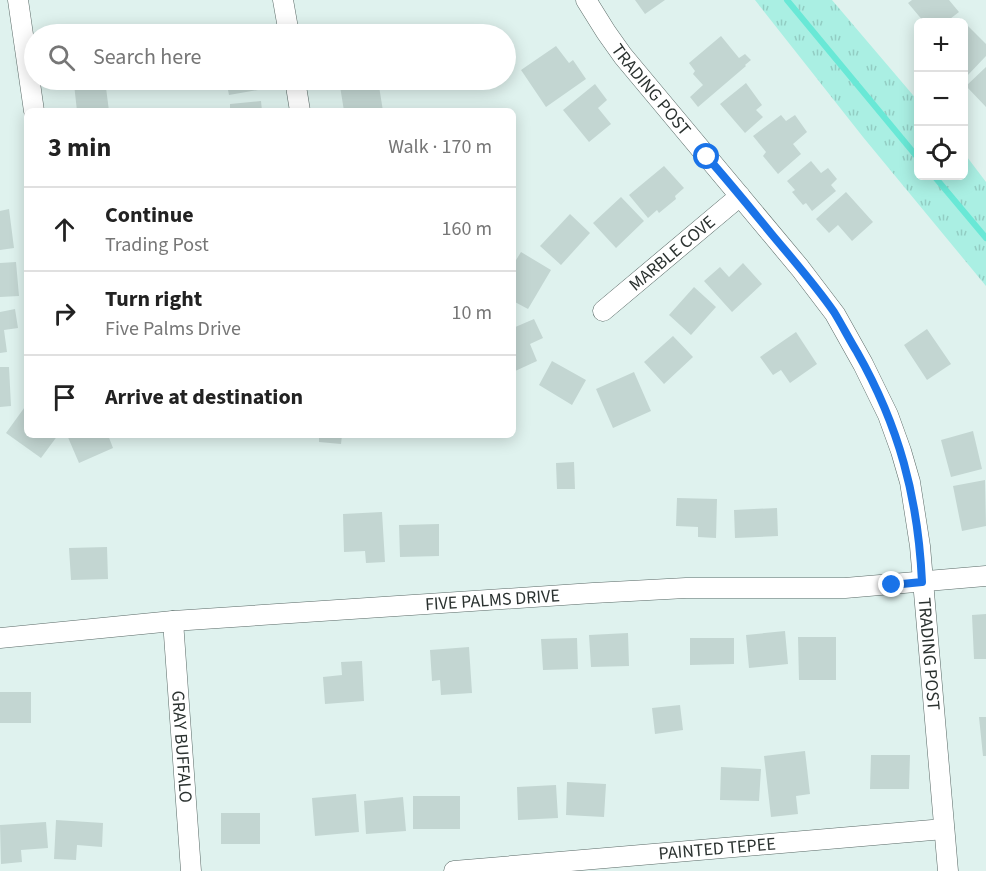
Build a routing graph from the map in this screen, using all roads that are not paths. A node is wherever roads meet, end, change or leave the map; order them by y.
1 (18, 0) edge
2 (284, 0) edge
3 (586, 0) edge
4 (287, 24) edge
5 (24, 42) edge
6 (31, 90) edge
7 (297, 90) edge
8 (34, 108) edge
9 (300, 108) edge
10 (740, 196) junction
11 (603, 310) dead end
12 (986, 576) edge
13 (922, 582) junction
14 (173, 621) junction
15 (0, 638) edge
16 (944, 829) junction
17 (190, 871) edge
18 (454, 871) edge
19 (948, 871) edge

1 - 5 street
2 - 4 street
3 - 10 street, TRADING POST
6 - 8 street
7 - 9 street
10 - 11 street, MARBLE COVE
10 - 13 street, TRADING POST
12 - 13 street, FIVE PALMS DRIVE
13 - 14 street, FIVE PALMS DRIVE
13 - 16 street, TRADING POST
14 - 15 street, FIVE PALMS DRIVE
14 - 17 street, GRAY BUFFALO
16 - 18 street, PAINTED TEPEE
16 - 19 street, TRADING POST

